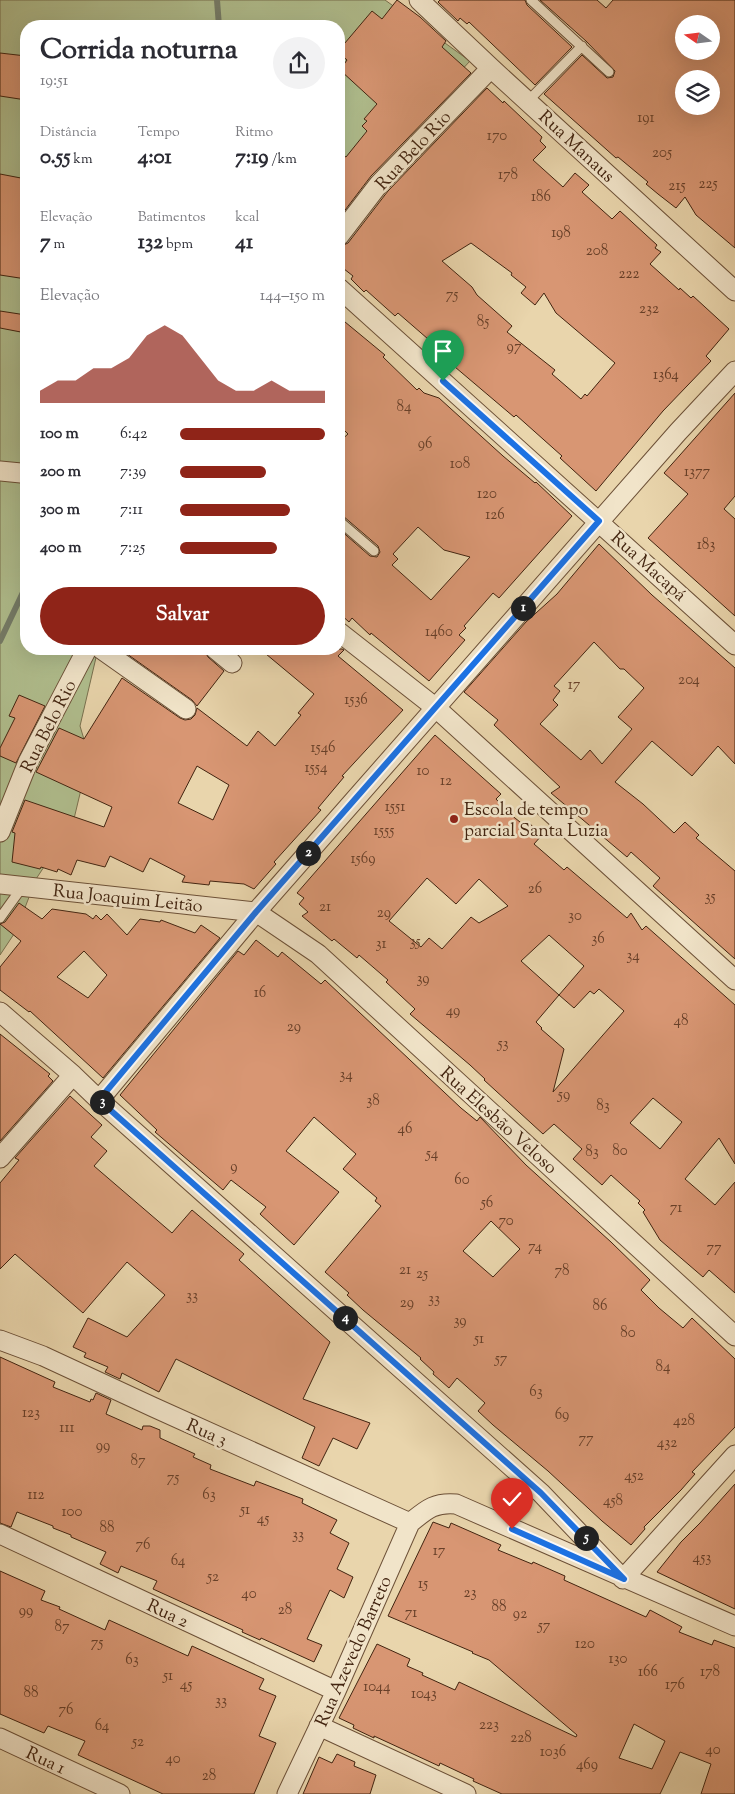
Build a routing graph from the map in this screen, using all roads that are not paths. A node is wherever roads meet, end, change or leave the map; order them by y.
1 (420, 0) edge
2 (531, 0) edge
3 (582, 46) junction
4 (491, 68) junction
5 (609, 72) dead end
6 (528, 101) junction
7 (345, 228) edge
8 (735, 292) edge
9 (345, 293) edge
10 (735, 371) edge
11 (0, 471) edge
12 (20, 473) edge
13 (599, 521) junction
14 (345, 527) edge
15 (374, 551) dead end
16 (345, 637) edge
17 (735, 645) edge
18 (84, 655) edge
19 (110, 655) edge
20 (222, 655) edge
21 (232, 663) dead end
22 (436, 708) junction
23 (186, 709) dead end
24 (0, 832) edge
25 (0, 884) edge
26 (23, 886) junction
27 (256, 912) junction
28 (0, 918) edge
29 (735, 980) edge
30 (0, 1012) edge
31 (73, 1075) junction
32 (99, 1100) junction
33 (0, 1158) edge
34 (735, 1336) edge
35 (2, 1340) edge
36 (735, 1455) edge
37 (417, 1517) junction
38 (0, 1534) edge
39 (624, 1579) junction
40 (735, 1626) edge
41 (336, 1691) junction
42 (319, 1726) junction
43 (0, 1738) edge
44 (120, 1794) edge
45 (287, 1794) edge
46 (466, 1794) edge

1 - 4 street, Rua Manaus
2 - 3 lane
3 - 5 lane
3 - 6 lane
4 - 6 street, Rua Manaus
4 - 7 street, Rua Belo Rio
6 - 8 street, Rua Manaus
9 - 13 street, Rua Macapá
10 - 13 street
11 - 12 street
13 - 17 street, Rua Macapá
13 - 22 street
14 - 15 lane
16 - 22 street
18 - 24 street, Rua Belo Rio
19 - 23 street
20 - 21 street
22 - 27 street
22 - 29 street
25 - 26 street, Rua Joaquim Leitão
26 - 27 street, Rua Joaquim Leitão
26 - 28 lane
27 - 32 street
27 - 34 street, Rua Elesbão Veloso
30 - 31 street
31 - 32 street
31 - 33 street
32 - 39 street
35 - 37 street, Rua 3
36 - 39 street
37 - 39 street
37 - 41 street, Rua Azevedo Barreto
38 - 41 street, Rua 2
39 - 40 street
41 - 42 street, Rua Azevedo Barreto
42 - 45 street, Rua Azevedo Barreto
42 - 46 street
43 - 44 street, Rua 1

